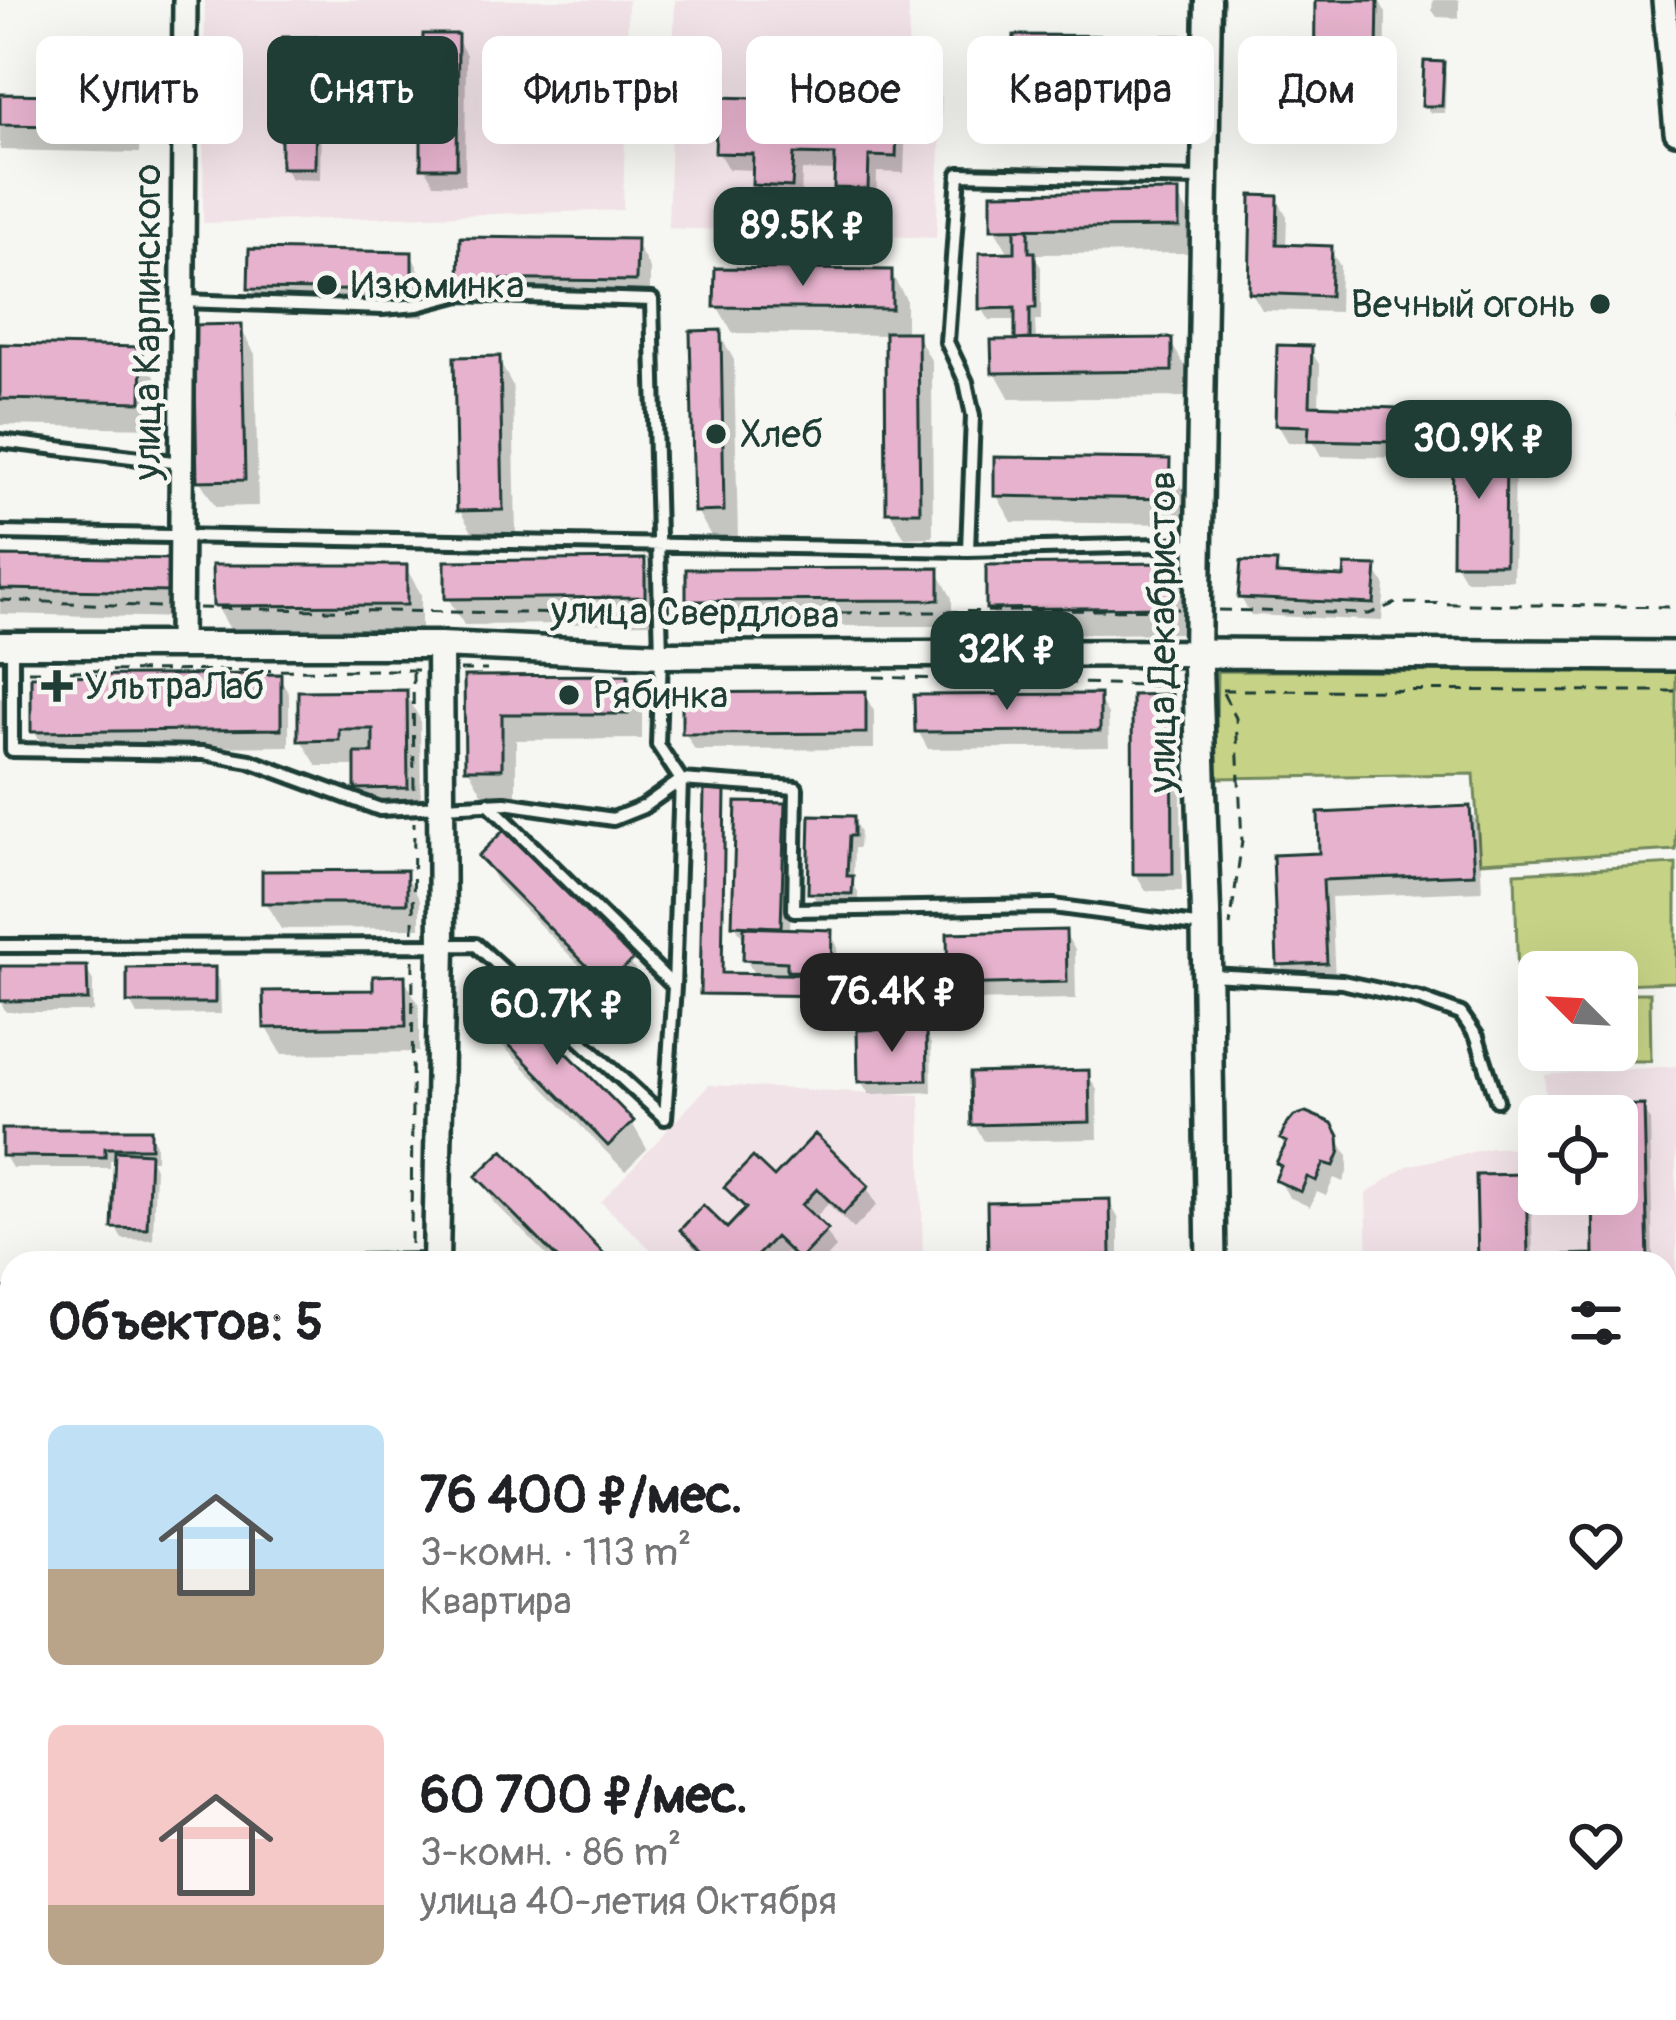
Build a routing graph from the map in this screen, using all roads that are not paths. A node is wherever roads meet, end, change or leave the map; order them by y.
1 (185, 0) edge
2 (1208, 0) edge
3 (1664, 0) edge
4 (1674, 83) edge
5 (1676, 132) edge
6 (1205, 179) junction
7 (181, 301) junction
8 (0, 441) edge
9 (183, 463) junction
10 (0, 533) edge
11 (182, 536) junction
12 (1199, 544) junction
13 (658, 546) junction
14 (968, 550) junction
15 (180, 644) junction
16 (1197, 653) junction
17 (8, 654) edge
18 (661, 655) junction
19 (1676, 656) edge
20 (440, 657) junction
21 (682, 780) junction
22 (488, 803) junction
23 (441, 806) junction
24 (1206, 927) junction
25 (442, 944) junction
26 (0, 946) edge
27 (1207, 976) junction
28 (674, 987) junction
29 (1497, 1100) dead end
30 (428, 1251) edge
31 (1211, 1251) edge

1 - 7 street, улица Карпинского
2 - 6 street, улица Декабристов
3 - 4 street
4 - 5 street
6 - 12 street, улица Декабристов
6 - 14 lane
7 - 9 street, улица Карпинского
7 - 13 lane
8 - 9 lane
9 - 11 street, улица Карпинского
10 - 11 lane
11 - 13 lane
11 - 15 street, улица Карпинского
12 - 14 lane
12 - 16 street, улица Декабристов
13 - 14 lane
13 - 18 lane
15 - 17 street, улица Свердлова
15 - 20 street, улица Свердлова
16 - 18 street, улица Свердлова
16 - 19 main road, улица Свердлова
16 - 24 main road, улица Декабристов
17 - 23 lane
18 - 20 street, улица Свердлова
18 - 21 lane
20 - 23 street
21 - 22 lane
21 - 24 lane
21 - 28 lane
22 - 23 lane
22 - 28 lane
23 - 25 street
24 - 27 main road, улица Декабристов
25 - 26 lane
25 - 28 lane
25 - 30 street
27 - 29 lane
27 - 31 main road, улица Декабристов

